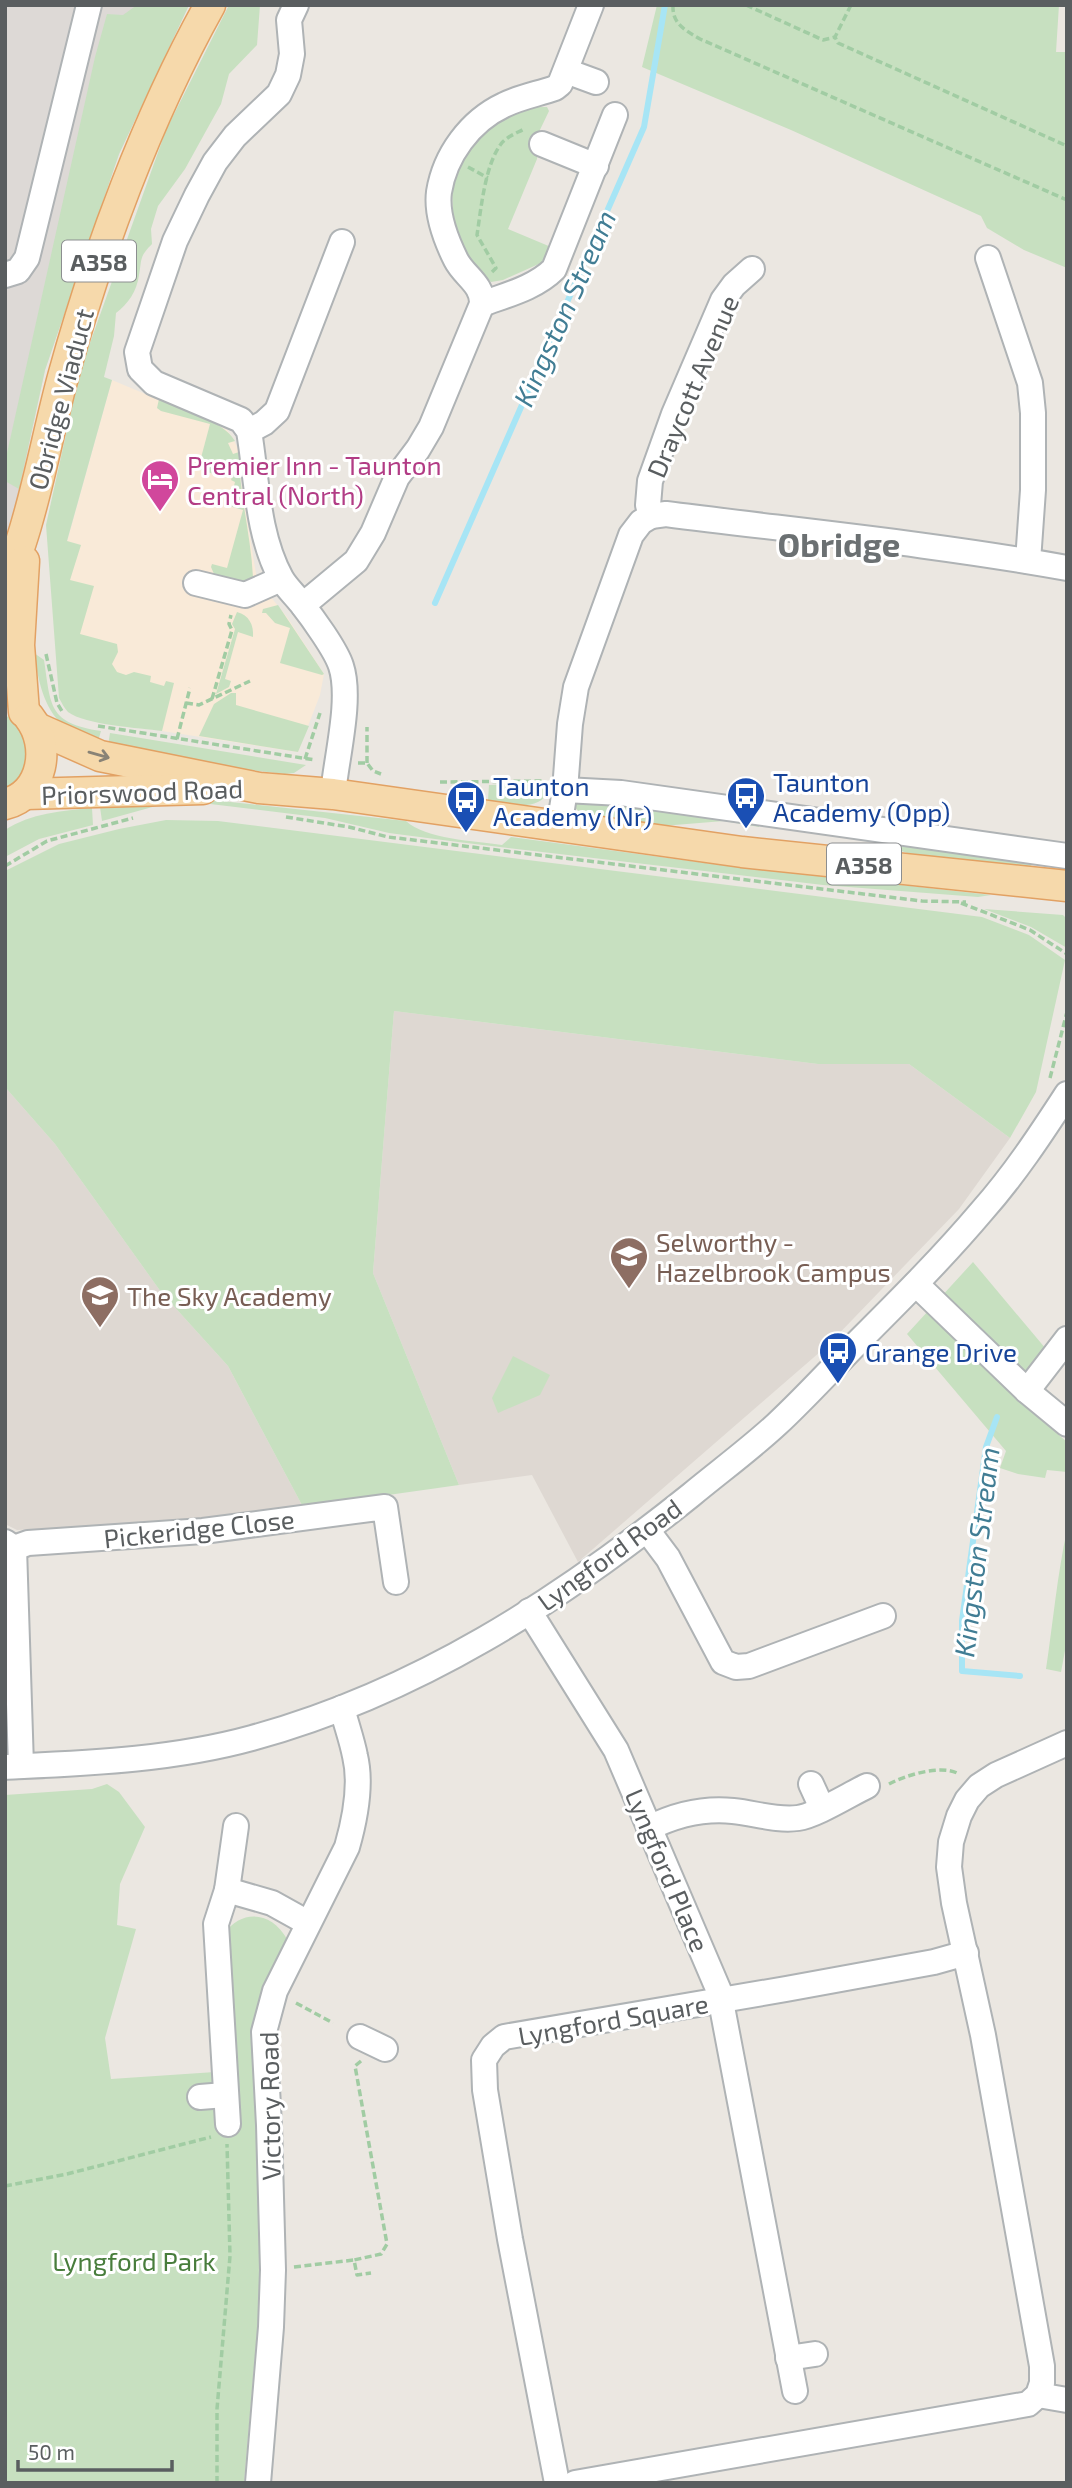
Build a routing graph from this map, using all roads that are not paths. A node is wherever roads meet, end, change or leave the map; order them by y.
1 (89, 5) edge
2 (296, 5) edge
3 (591, 5) edge
4 (207, 9) edge
5 (566, 71) junction
6 (596, 82) dead end
7 (615, 115) dead end
8 (542, 144) dead end
9 (597, 166) junction
10 (342, 242) dead end
11 (988, 258) dead end
12 (752, 269) dead end
13 (5, 275) edge
14 (480, 294) junction
15 (249, 431) junction
16 (651, 516) junction
17 (27, 522) junction
18 (1028, 561) junction
19 (1067, 568) edge
20 (281, 579) junction
21 (196, 583) dead end
22 (5, 587) edge
23 (303, 605) junction
24 (22, 714) edge
25 (259, 788) junction
26 (565, 790) junction
27 (333, 794) junction
28 (11, 803) edge
29 (559, 827) junction
30 (1067, 856) edge
31 (1067, 886) edge
32 (1058, 1089) edge
33 (916, 1284) junction
34 (1067, 1339) edge
35 (1027, 1391) junction
36 (1067, 1424) edge
37 (647, 1530) junction
38 (10, 1545) edge
39 (396, 1582) dead end
40 (529, 1611) junction
41 (883, 1616) dead end
42 (342, 1709) junction
43 (1067, 1743) edge
44 (13, 1766) edge
45 (811, 1784) dead end
46 (867, 1786) road end
47 (822, 1808) junction
48 (236, 1826) dead end
49 (649, 1828) junction
50 (227, 1890) junction
51 (308, 1923) junction
52 (966, 1953) junction
53 (722, 2000) junction
54 (225, 2095) junction
55 (200, 2097) dead end
56 (228, 2124) road end
57 (815, 2354) dead end
58 (788, 2358) junction
59 (795, 2391) dead end
60 (1038, 2395) junction
61 (1067, 2400) edge
62 (258, 2483) edge
63 (556, 2483) edge
64 (575, 2483) edge

1 - 13 street
2 - 15 street
3 - 5 street
4 - 17 main road, Obridge Viaduct / A358
5 - 6 street
5 - 14 street
7 - 9 street
8 - 9 street
9 - 14 street
10 - 15 street
11 - 18 street
12 - 16 street, Draycott Avenue
14 - 23 street
15 - 20 street
16 - 18 street
16 - 26 street, Draycott Avenue
17 - 22 main road, Obridge Viaduct / A358
17 - 24 main road, Obridge Viaduct / A358
18 - 19 street
20 - 21 street
20 - 23 street
23 - 27 street
24 -> 25 main road, Priorswood Road / A358
24 - 28 main road, Priorswood Road / A358
25 - 27 main road, Priorswood Road / A358
25 - 28 main road, Priorswood Road / A358
26 - 29 street, Draycott Avenue
26 - 30 street
27 - 29 main road, Priorswood Road / A358
29 - 31 main road, Priorswood Road / A358
32 - 33 street, Lyngford Road
33 - 35 street
33 - 37 street, Lyngford Road
34 - 35 street
35 - 36 street
37 - 40 street, Lyngford Road
37 - 41 street
38 - 39 street, Pickeridge Close
38 - 44 street, Pickeridge Close
40 - 42 street, Lyngford Road
40 - 49 street, Lyngford Place
42 - 44 street, Lyngford Road
42 - 51 street, Victory Road
43 - 52 street
45 - 47 street
46 - 47 street
47 - 49 street
48 - 50 street
49 - 53 street, Lyngford Place
50 - 51 street
50 - 54 street
51 - 62 street, Victory Road
52 - 53 street, Lyngford Square
52 - 60 street
53 - 58 street, Lyngford Place
53 - 63 street, Lyngford Square
54 - 55 street
54 - 56 street
57 - 58 street
58 - 59 street, Lyngford Place
60 - 61 street
60 - 64 street

